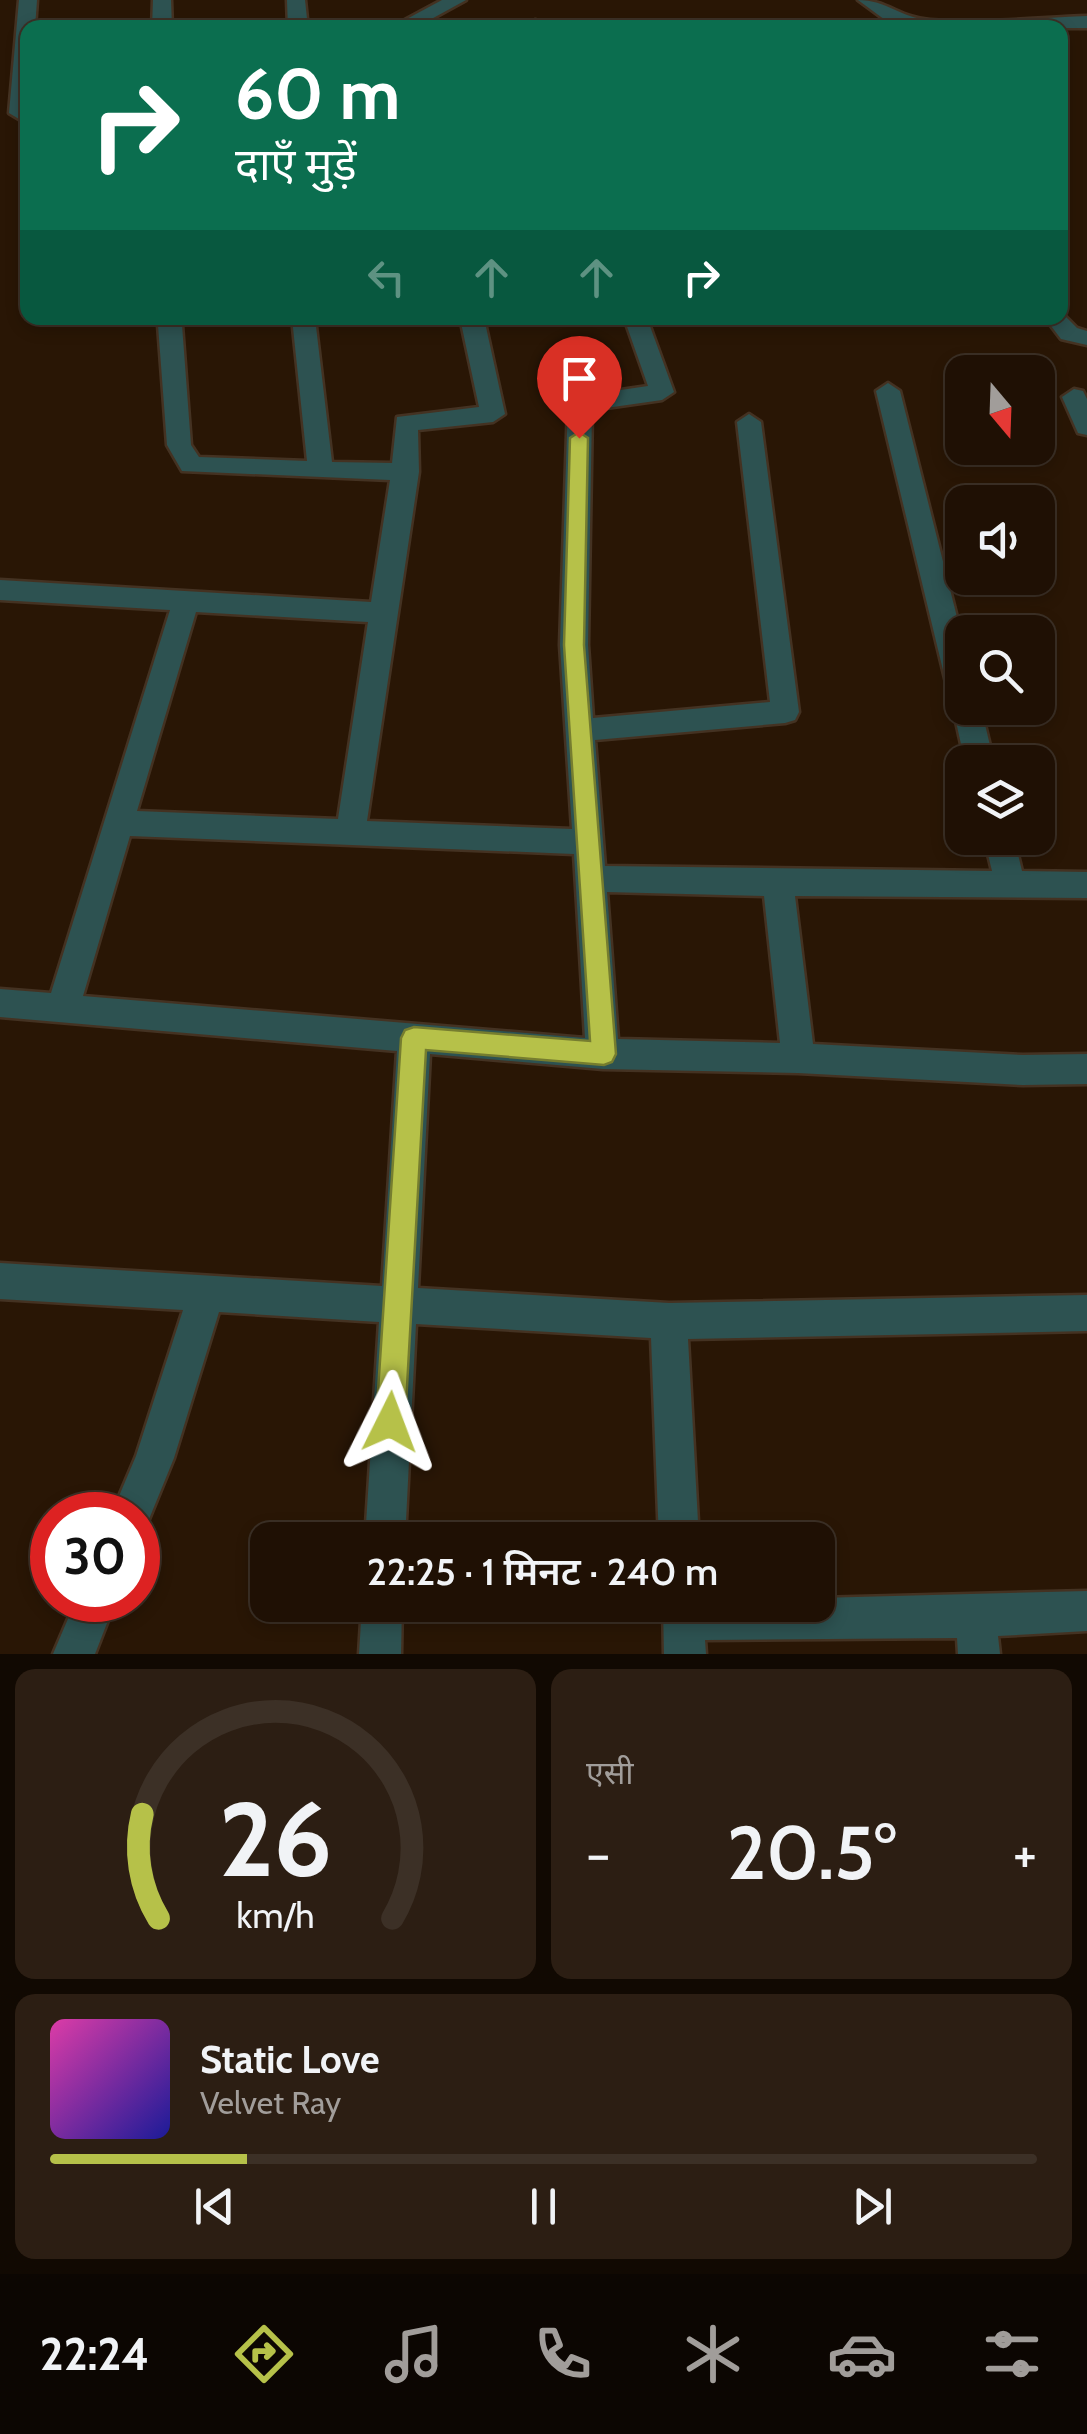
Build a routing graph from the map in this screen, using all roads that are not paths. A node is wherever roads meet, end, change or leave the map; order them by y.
1 (458, 0) edge
2 (867, 0) edge
3 (1066, 0) edge
4 (426, 7) edge
5 (890, 20) edge
6 (1086, 24) edge
7 (20, 100) edge
8 (19, 113) dead end
9 (170, 325) dead end
10 (305, 325) edge
11 (474, 325) edge
12 (638, 325) edge
13 (1063, 325) edge
14 (1087, 338) edge
15 (888, 391) dead end
16 (1074, 397) dead end
17 (750, 422) dead end
18 (1087, 427) edge
19 (320, 470) junction
20 (406, 472) junction
21 (0, 590) edge
22 (186, 600) junction
23 (383, 613) junction
24 (945, 621) edge
25 (581, 730) junction
26 (120, 823) junction
27 (351, 832) junction
28 (590, 842) junction
29 (1003, 855) edge
30 (593, 879) junction
31 (1010, 884) junction
32 (1087, 885) edge
33 (778, 886) junction
34 (0, 1003) edge
35 (63, 1008) junction
36 (414, 1038) junction
37 (604, 1054) junction
38 (798, 1058) junction
39 (1087, 1069) edge
40 (0, 1281) edge
41 (207, 1293) junction
42 (396, 1304) junction
43 (1087, 1313) edge
44 (669, 1321) junction
45 (140, 1492) edge
46 (386, 1522) edge
47 (679, 1522) edge
48 (1087, 1611) edge
49 (87, 1622) edge
50 (381, 1622) edge
51 (684, 1626) edge
52 (977, 1635) edge
53 (74, 1654) edge
54 (380, 1654) edge

1 - 4 street
2 - 5 street
3 - 6 street
7 - 8 street
9 - 19 street
10 - 19 street
11 - 20 street
12 - 25 street
13 - 14 street
15 - 24 street
16 - 18 street
17 - 25 street
19 - 20 street
20 - 23 street
21 - 22 street
22 - 23 street
22 - 26 street
23 - 27 street
25 - 28 street
26 - 27 street
26 - 35 street
27 - 28 street
28 - 30 street
29 - 31 street
30 - 33 street
30 - 37 street
31 - 32 street
31 - 33 street
33 - 38 street
34 - 35 street
35 - 36 street
36 - 37 street
36 - 42 street
37 - 38 street
38 - 39 street
40 - 41 street
41 - 42 street
41 - 45 street
42 - 44 street
42 - 46 street
43 - 44 street
44 - 47 street
48 - 52 street
49 - 53 street
50 - 54 street
51 - 52 street

